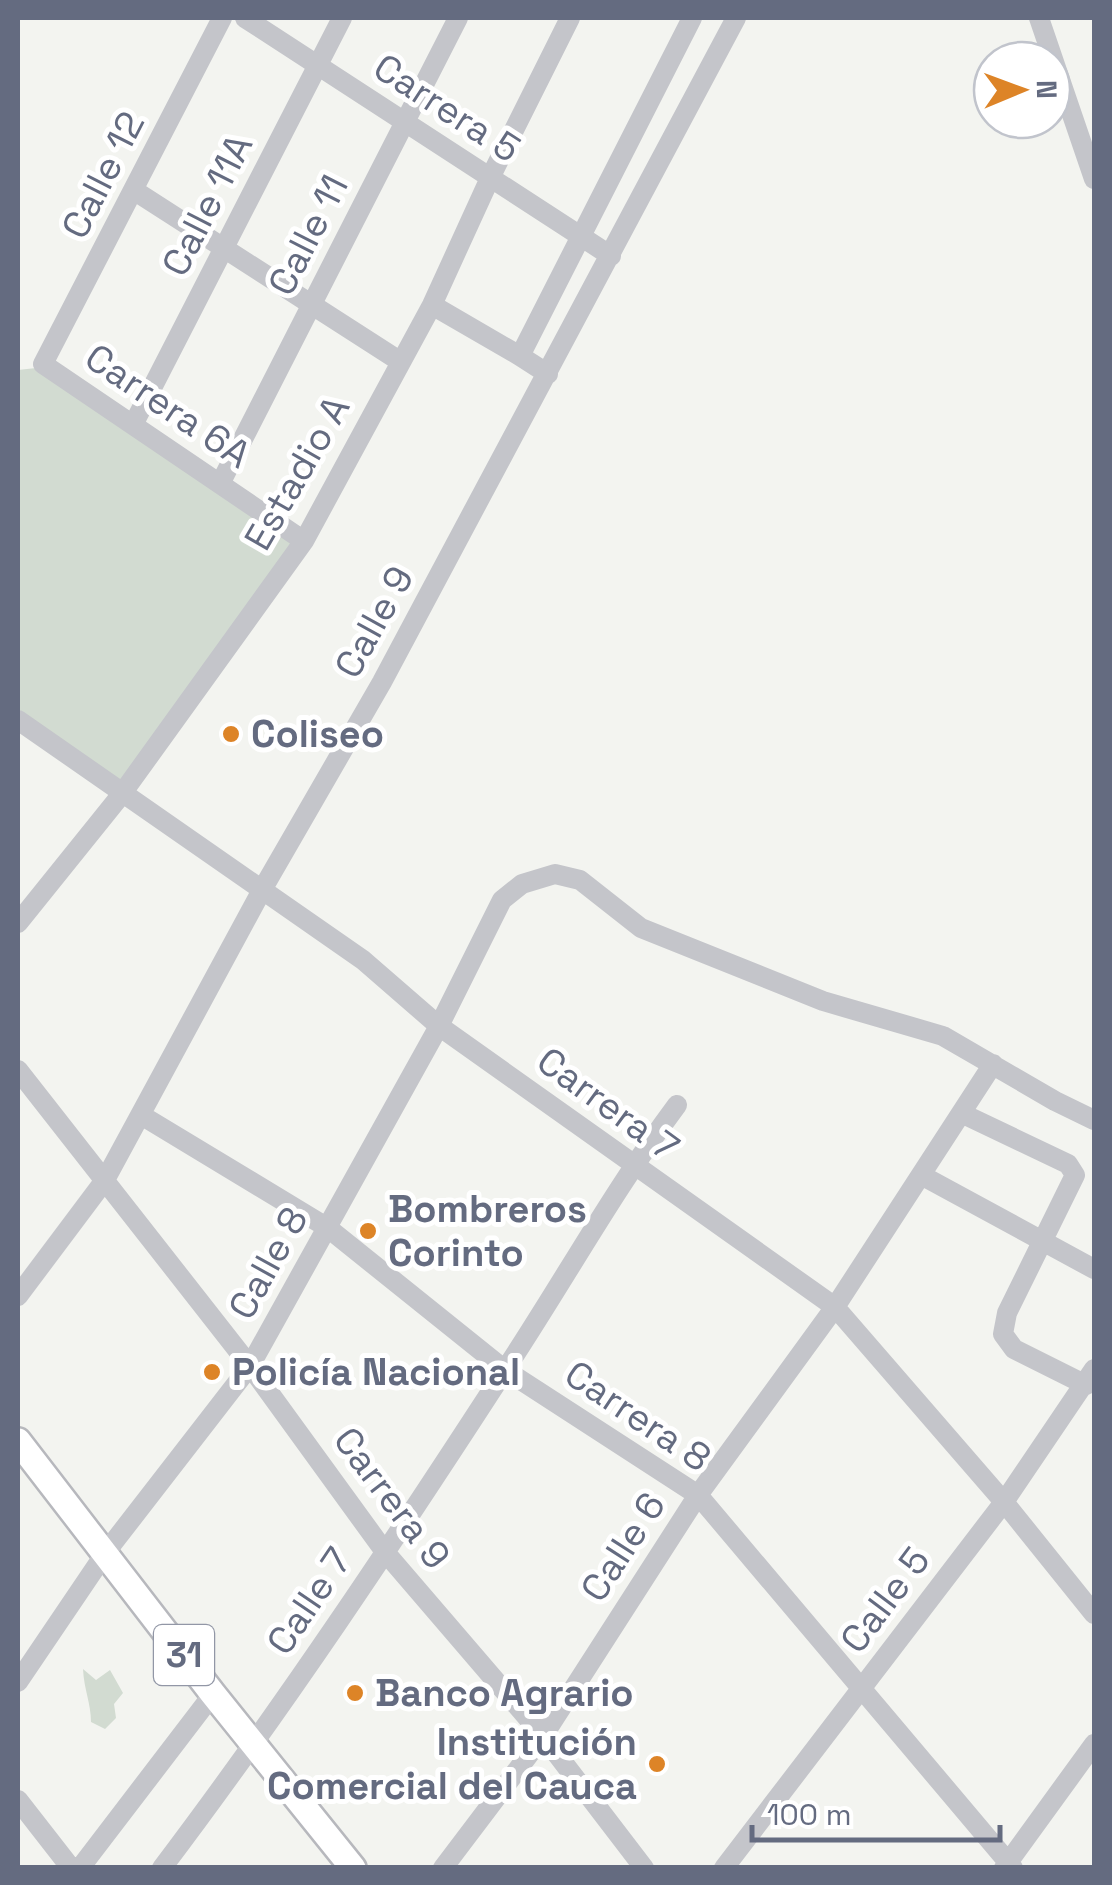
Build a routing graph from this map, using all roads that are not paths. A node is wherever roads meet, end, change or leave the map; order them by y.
1 (222, 18) edge
2 (244, 18) edge
3 (342, 18) edge
4 (458, 18) edge
5 (570, 18) edge
6 (692, 18) edge
7 (736, 18) edge
8 (1040, 18) edge
9 (318, 65) junction
10 (405, 122) junction
11 (490, 178) junction
12 (1094, 179) edge
13 (135, 190) junction
14 (578, 235) junction
15 (225, 246) junction
16 (611, 256) junction
17 (432, 304) junction
18 (312, 305) junction
19 (520, 356) junction
20 (401, 362) junction
21 (43, 364) joint
22 (548, 374) junction
23 (134, 425) junction
24 (220, 484) junction
25 (304, 541) junction
26 (18, 720) edge
27 (121, 795) junction
28 (262, 890) junction
29 (18, 924) edge
30 (439, 1026) junction
31 (993, 1064) junction
32 (18, 1070) edge
33 (677, 1105) dead end
34 (961, 1113) junction
35 (141, 1115) junction
36 (1094, 1120) edge
37 (632, 1164) junction
38 (921, 1174) junction
39 (104, 1180) junction
40 (328, 1228) junction
41 (1041, 1239) junction
42 (1094, 1269) edge
43 (18, 1296) edge
44 (835, 1308) junction
45 (250, 1366) junction
46 (505, 1370) junction
47 (1090, 1377) edge
48 (18, 1441) edge
49 (698, 1495) junction
50 (1004, 1502) junction
51 (106, 1552) junction
52 (385, 1552) junction
53 (1094, 1614) edge
54 (18, 1682) edge
55 (863, 1686) junction
56 (213, 1694) junction
57 (543, 1736) junction
58 (255, 1744) junction
59 (1094, 1744) edge
60 (18, 1800) edge
61 (1009, 1866) edge
62 (71, 1868) edge
63 (80, 1868) edge
64 (162, 1868) edge
65 (353, 1868) edge
66 (442, 1868) edge
67 (644, 1868) edge
68 (724, 1868) edge

1 - 13 street, Calle 12
2 - 9 street, Carrera 5
3 - 9 street, Calle 11A
4 - 10 street, Calle 11
5 - 11 street, Estadio A
6 - 14 street
7 - 16 street, Calle 9
8 - 12 street
9 - 10 street, Carrera 5
9 - 15 street, Calle 11A
10 - 11 street, Carrera 5
10 - 18 street, Calle 11
11 - 14 street, Carrera 5
11 - 17 street, Estadio A
13 - 15 street
13 - 21 street, Calle 12
14 - 16 street, Carrera 5
14 - 19 street
15 - 18 street
15 - 23 street, Calle 11A
16 - 22 street, Calle 9
17 - 19 street
17 - 20 street, Estadio A
18 - 20 street
18 - 24 street, Calle 11
19 - 22 street
20 - 25 street, Estadio A
21 - 23 street, Carrera 6A
22 - 28 street, Calle 9
23 - 24 street, Carrera 6A
24 - 25 street, Carrera 6A
25 - 27 street, Estadio A
26 - 27 street, Carrera 7
27 - 28 street, Carrera 7
27 - 29 street, Estadio A
28 - 30 street, Carrera 7
28 - 35 street, Calle 9
30 - 31 street, Calle 8
30 - 37 street, Carrera 7
30 - 40 street, Calle 8
31 - 34 street, Calle 6
31 - 36 street
32 - 39 street, Carrera 9
33 - 37 street, Calle 7
34 - 38 street, Calle 6
34 - 41 street
35 - 39 street, Calle 9
35 - 40 street, Carrera 8
37 - 44 street, Carrera 7
37 - 46 street, Calle 7
38 - 41 street
38 - 44 street, Calle 6
39 - 43 street, Calle 9
39 - 45 street, Carrera 9
40 - 45 street, Calle 8
40 - 46 street, Carrera 8
41 - 42 street
41 - 47 street
44 - 49 street, Calle 6
44 - 50 street, Carrera 7
45 - 51 street, Calle 8
45 - 52 street, Carrera 9
46 - 49 street, Carrera 8
46 - 52 street, Calle 7
47 - 50 street, Calle 5
48 - 51 main road, 31
49 - 55 street, Carrera 8
49 - 57 street, Calle 6
50 - 53 street, Carrera 7
50 - 55 street, Calle 5
51 - 54 street, Calle 8
51 - 56 main road, 31
52 - 57 street, Carrera 9
52 - 58 street, Calle 7
55 - 61 street, Carrera 8
55 - 68 street, Calle 5
56 - 58 main road, 31
56 - 63 street
57 - 66 street, Calle 6
57 - 67 street, Carrera 9
58 - 64 street, Calle 7
58 - 65 main road, 31
59 - 61 street
60 - 62 street

